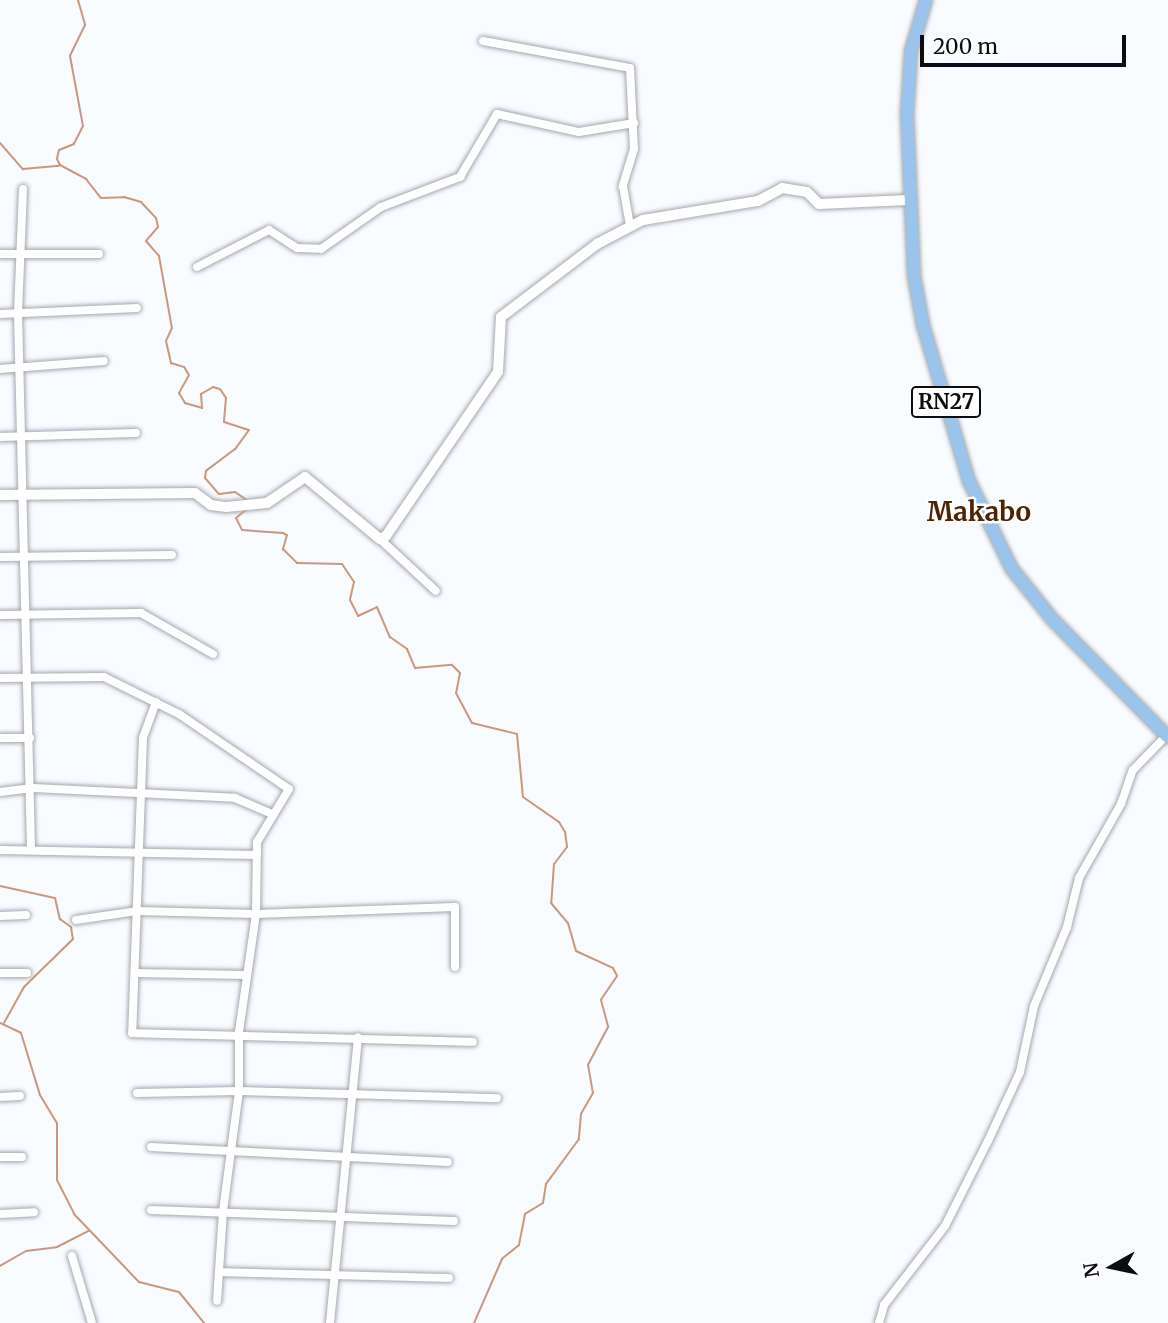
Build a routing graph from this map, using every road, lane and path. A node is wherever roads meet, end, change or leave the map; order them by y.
1 (926, 0) edge
2 (483, 41) dead end
3 (634, 123) junction
4 (23, 190) dead end
5 (908, 200) junction
6 (630, 225) junction
7 (0, 254) edge
8 (20, 254) junction
9 (99, 254) dead end
10 (197, 267) dead end
11 (137, 308) dead end
12 (18, 313) junction
13 (0, 314) edge
14 (104, 360) dead end
15 (19, 368) junction
16 (0, 369) edge
17 (136, 433) dead end
18 (0, 437) edge
19 (20, 437) junction
20 (0, 495) edge
21 (21, 495) junction
22 (380, 538) junction
23 (172, 555) dead end
24 (0, 557) edge
25 (25, 558) junction
26 (436, 591) dead end
27 (0, 615) edge
28 (28, 615) junction
29 (213, 654) dead end
30 (27, 677) junction
31 (0, 678) edge
32 (156, 702) junction
33 (1167, 737) edge
34 (0, 738) edge
35 (30, 738) junction
36 (33, 788) junction
37 (0, 792) edge
38 (142, 792) junction
39 (272, 814) junction
40 (0, 850) edge
41 (31, 850) junction
42 (141, 852) junction
43 (257, 855) junction
44 (138, 911) junction
45 (256, 914) junction
46 (26, 915) dead end
47 (0, 916) edge
48 (76, 920) dead end
49 (455, 967) dead end
50 (0, 973) edge
51 (27, 973) dead end
52 (135, 973) junction
53 (247, 975) junction
54 (239, 1032) junction
55 (358, 1037) junction
56 (473, 1042) dead end
57 (239, 1091) junction
58 (137, 1093) dead end
59 (351, 1094) junction
60 (20, 1096) dead end
61 (0, 1097) edge
62 (497, 1098) dead end
63 (151, 1147) dead end
64 (232, 1151) junction
65 (346, 1155) junction
66 (0, 1157) edge
67 (22, 1157) dead end
68 (448, 1162) dead end
69 (151, 1210) dead end
70 (223, 1211) junction
71 (34, 1212) dead end
72 (0, 1214) edge
73 (340, 1215) junction
74 (454, 1221) dead end
75 (72, 1255) dead end
76 (219, 1272) junction
77 (335, 1275) junction
78 (449, 1278) dead end
79 (217, 1301) dead end
80 (92, 1323) edge
81 (330, 1323) edge
82 (878, 1323) edge

1 - 5 main road, RN27
2 - 3 street
3 - 6 street
3 - 10 street
4 - 8 street
5 - 6 street
5 - 33 main road, RN27
6 - 22 street
7 - 8 street
8 - 9 street
8 - 12 street
11 - 12 street
12 - 13 street
12 - 15 street
14 - 15 street
15 - 16 street
15 - 19 street
17 - 19 street
18 - 19 street
19 - 21 street
20 - 21 street
21 - 22 street
21 - 25 street
22 - 26 street
23 - 25 street
24 - 25 street
25 - 28 street
27 - 28 street
28 - 29 street
28 - 30 street
30 - 31 street
30 - 32 street
30 - 35 street
32 - 38 street
32 - 39 street
33 - 82 street
34 - 35 street
35 - 36 street
36 - 37 street
36 - 38 street
36 - 41 street
38 - 39 street
38 - 42 street
39 - 43 street
40 - 41 street
41 - 42 street
42 - 43 street
42 - 44 street
43 - 45 street
44 - 45 street
44 - 48 street
44 - 52 street
45 - 49 street
45 - 53 street
46 - 47 street
50 - 51 street
52 - 53 street
52 - 54 street
53 - 54 street
54 - 55 street
54 - 57 street
55 - 56 street
55 - 59 street
57 - 58 street
57 - 59 street
57 - 64 street
59 - 62 street
59 - 65 street
60 - 61 street
63 - 64 street
64 - 65 street
64 - 70 street
65 - 68 street
65 - 73 street
66 - 67 street
69 - 70 street
70 - 73 street
70 - 76 street
71 - 72 street
73 - 74 street
73 - 77 street
75 - 80 street
76 - 77 street
76 - 79 street
77 - 78 street
77 - 81 street

